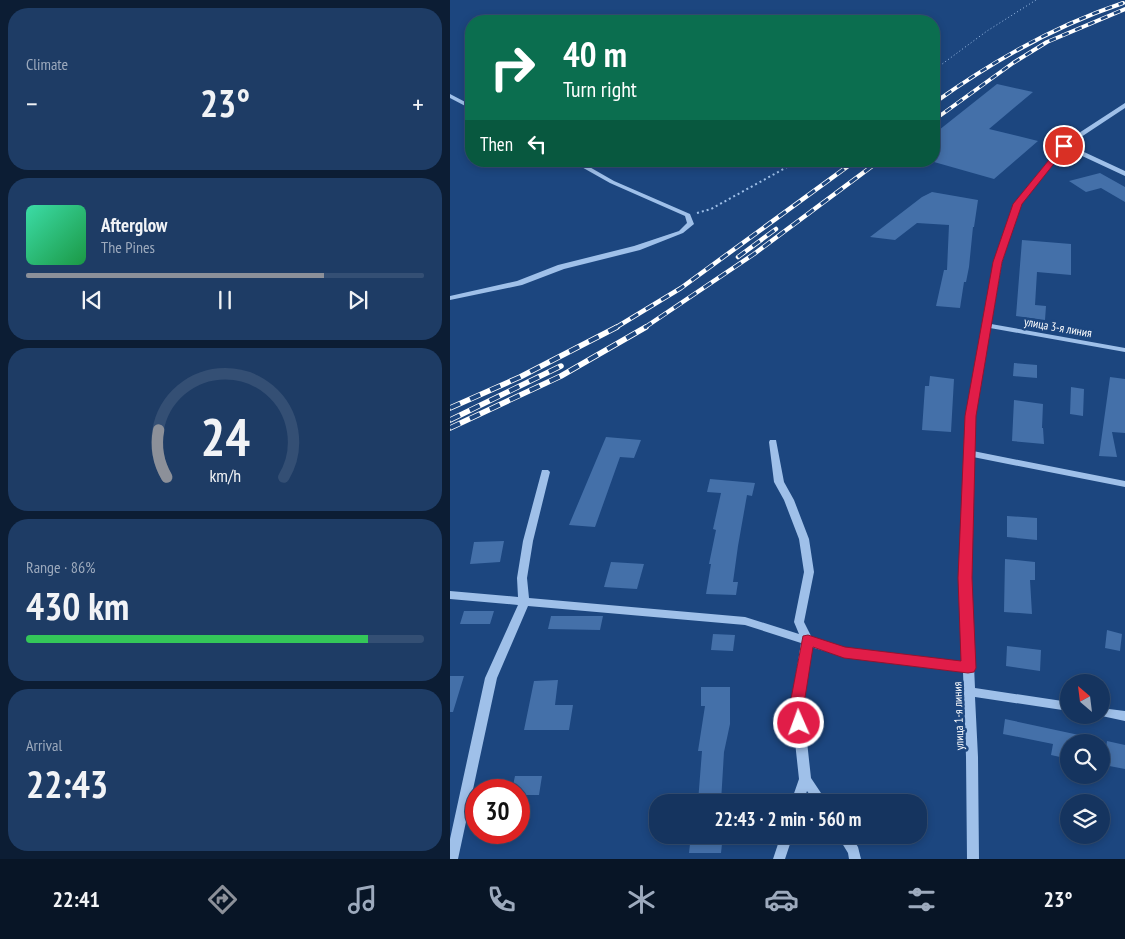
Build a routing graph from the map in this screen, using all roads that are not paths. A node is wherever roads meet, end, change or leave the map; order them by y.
1 (450, 96) edge
2 (465, 104) edge
3 (1125, 105) edge
4 (1064, 146) junction
5 (585, 167) edge
6 (1125, 174) edge
7 (450, 298) edge
8 (986, 325) junction
9 (1125, 350) edge
10 (773, 442) dead end
11 (969, 453) junction
12 (545, 472) dead end
13 (1125, 484) edge
14 (450, 595) edge
15 (524, 602) junction
16 (808, 640) junction
17 (968, 668) junction
18 (970, 692) junction
19 (1060, 706) edge
20 (1110, 714) edge
21 (1125, 716) edge
22 (805, 779) junction
23 (800, 794) edge
24 (815, 794) edge
25 (784, 844) edge
26 (849, 844) edge
27 (452, 859) edge
28 (779, 859) edge
29 (855, 859) edge
30 (973, 859) edge

1 - 2 street
3 - 4 street, улица 1-я линия
4 - 6 street
4 - 8 street, улица 1-я линия
5 - 7 street
8 - 9 street, улица 3-я линия
8 - 11 street, улица 1-я линия
10 - 16 street
11 - 13 street
11 - 17 street, улица 1-я линия
12 - 15 street
14 - 15 street
15 - 16 street
15 - 27 street
16 - 17 street
16 - 22 street
17 - 18 street, улица 1-я линия
18 - 19 street
18 - 30 street, улица 1-я линия
20 - 21 street
22 - 23 street
22 - 24 street
25 - 28 street
26 - 29 street

